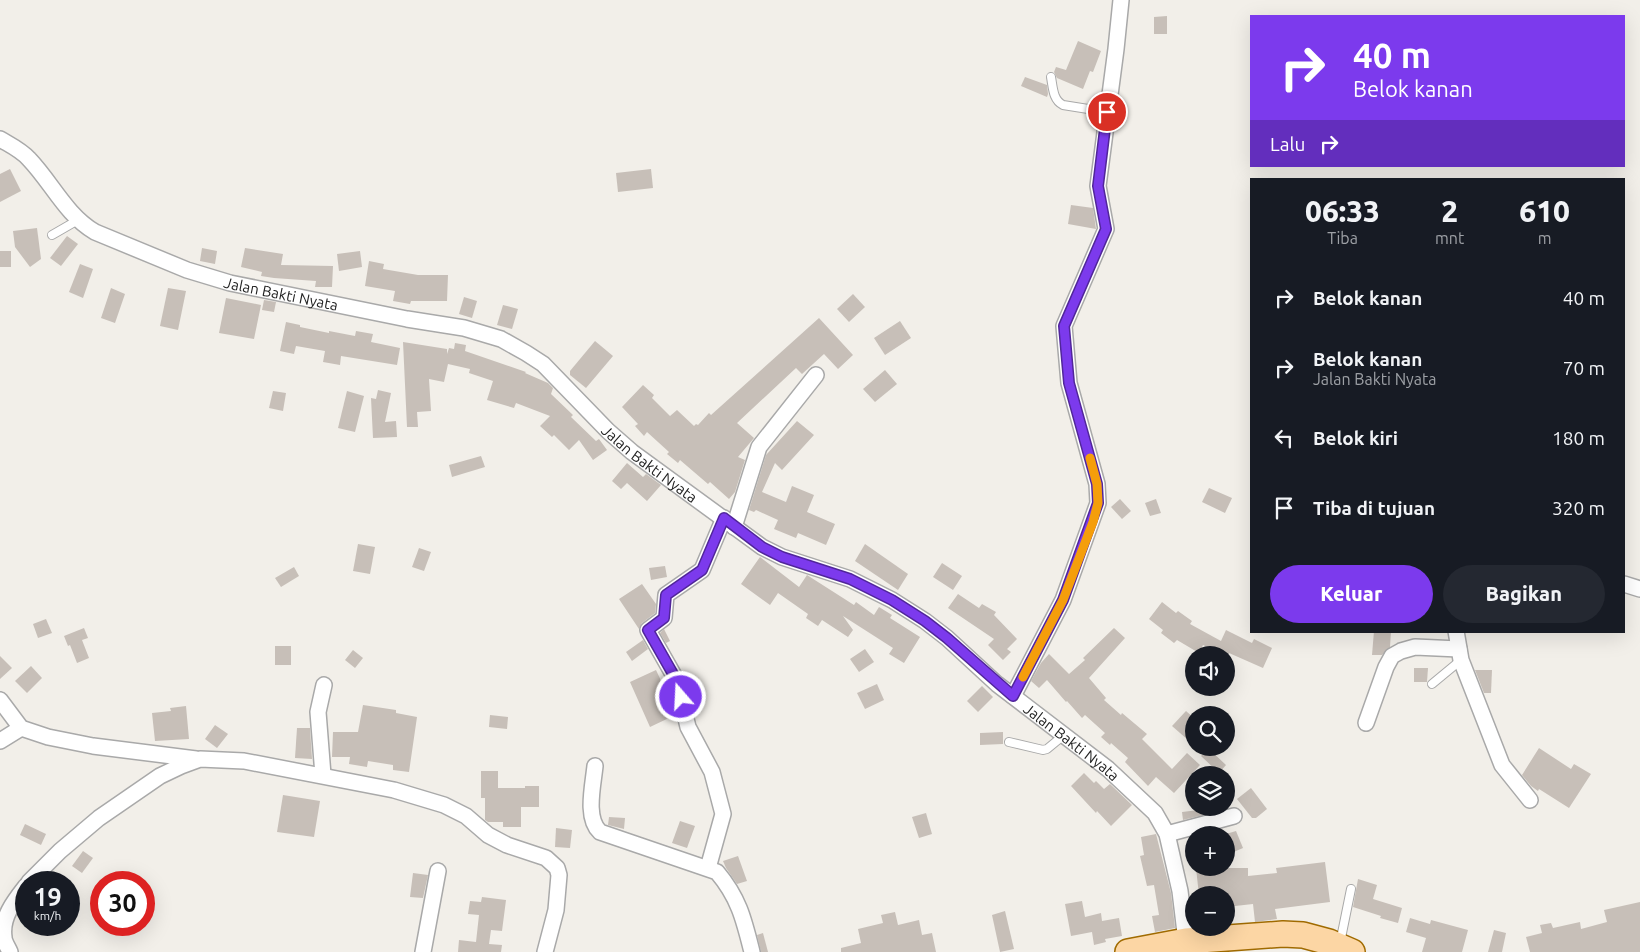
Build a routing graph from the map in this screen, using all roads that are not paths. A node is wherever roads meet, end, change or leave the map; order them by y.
1 (1121, 0) edge
2 (1051, 77) dead end
3 (1107, 112) junction
4 (0, 139) edge
5 (78, 220) junction
6 (52, 235) dead end
7 (816, 375) dead end
8 (729, 522) junction
9 (1625, 584) edge
10 (1640, 589) edge
11 (1456, 633) edge
12 (1460, 655) junction
13 (1432, 684) dead end
14 (324, 685) dead end
15 (1013, 696) junction
16 (0, 700) edge
17 (1366, 723) dead end
18 (21, 728) junction
19 (1064, 735) junction
20 (0, 742) edge
21 (1009, 742) dead end
22 (200, 759) junction
23 (595, 766) dead end
24 (323, 775) junction
25 (1530, 800) dead end
26 (1234, 816) dead end
27 (1167, 834) junction
28 (708, 868) junction
29 (40, 871) edge
30 (438, 871) dead end
31 (1351, 889) dead end
32 (15, 901) edge
33 (1186, 941) junction
34 (1346, 949) edge
35 (1140, 950) edge
36 (10, 952) edge
37 (423, 952) edge
38 (545, 952) edge
39 (752, 952) edge

1 - 3 street
2 - 3 lane
3 - 15 street
4 - 5 street, Jalan Bakti Nyata
5 - 6 lane
5 - 8 street, Jalan Bakti Nyata
7 - 8 street
8 - 15 street, Jalan Bakti Nyata
8 - 28 street
9 - 10 street
11 - 12 street
12 - 13 lane
12 - 17 street
12 - 25 street
14 - 24 street
15 - 19 street, Jalan Bakti Nyata
16 - 18 street
18 - 20 street
18 - 22 street
19 - 21 lane
19 - 27 street, Jalan Bakti Nyata
22 - 24 street
22 - 29 street
23 - 28 street
24 - 38 street
26 - 27 street
27 - 33 street, Jalan Bakti Nyata
28 - 39 street
30 - 37 street
31 - 34 lane
32 - 36 street
33 - 34 main road
33 - 35 main road

